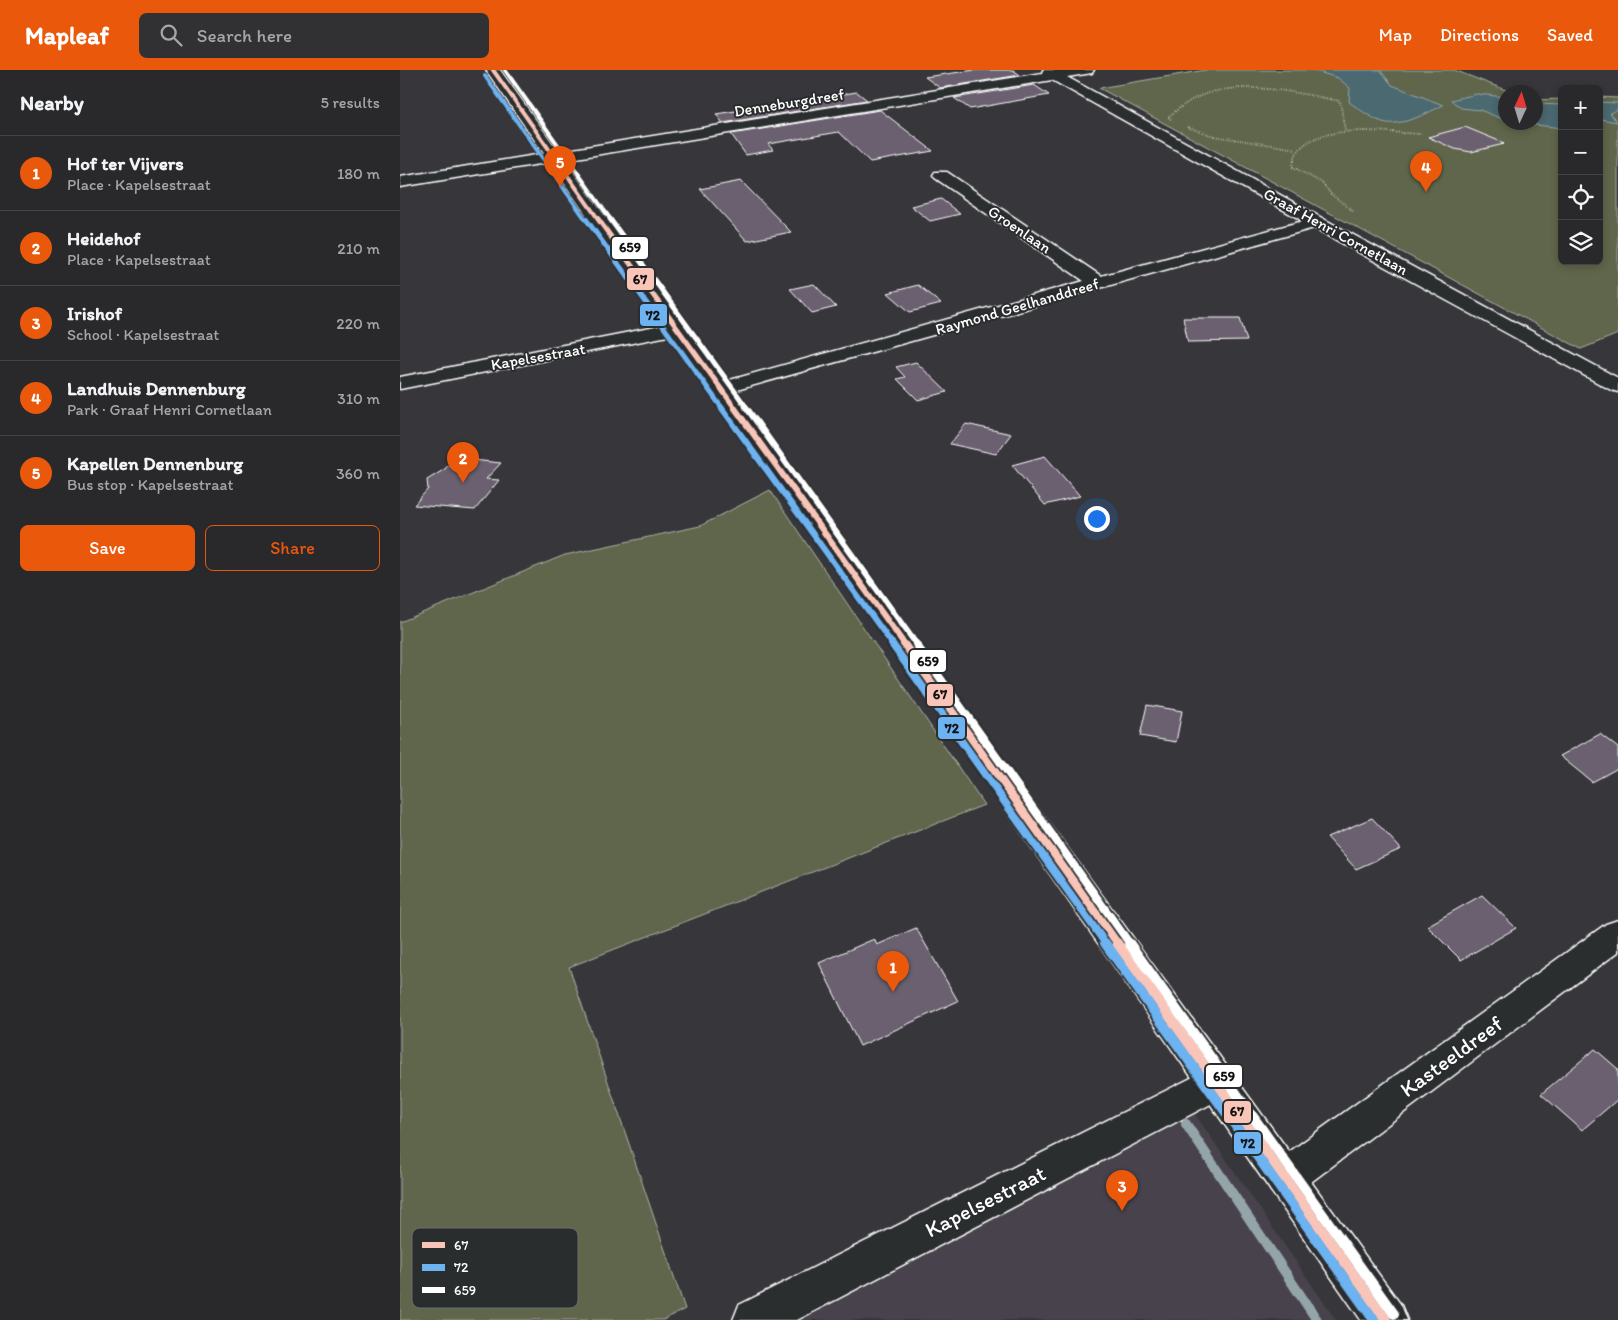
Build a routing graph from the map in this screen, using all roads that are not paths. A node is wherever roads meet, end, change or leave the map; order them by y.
1 (493, 70) edge
2 (1087, 70) edge
3 (1049, 73) edge
4 (556, 158) junction
5 (941, 174) dead end
6 (400, 182) edge
7 (1316, 222) junction
8 (1099, 283) junction
9 (676, 329) junction
10 (400, 383) edge
11 (1618, 386) edge
12 (719, 389) junction
13 (1618, 934) edge
14 (1217, 1082) junction
15 (1284, 1178) junction
16 (754, 1320) edge
17 (1386, 1320) edge

1 - 4 street
2 - 3 street, Denneburgdreef
3 - 4 street, Denneburgdreef
3 - 7 street, Graaf Henri Cornetlaan
4 - 6 street, Denneburgdreef
4 - 9 street
5 - 8 street, Groenlaan
7 - 8 street, Raymond Geelhanddreef
7 - 11 street, Graaf Henri Cornetlaan
8 - 12 street, Raymond Geelhanddreef
9 - 10 street, Kapelsestraat
9 - 12 street
12 - 14 street
13 - 15 street, Kasteeldreef
14 - 15 street
14 - 16 street, Kapelsestraat
15 - 17 street

